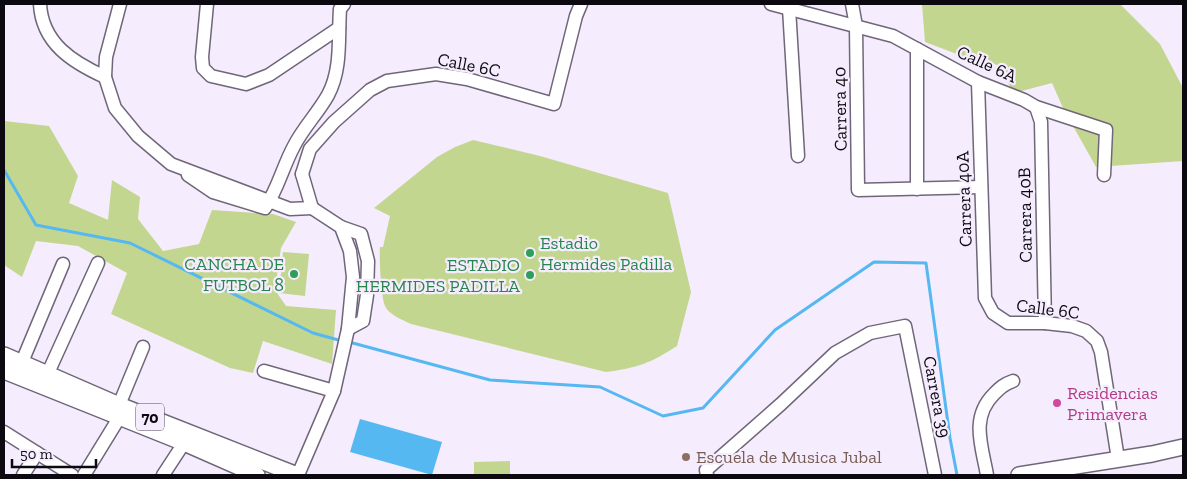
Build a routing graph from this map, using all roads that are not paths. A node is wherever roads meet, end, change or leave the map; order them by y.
1 (40, 4) edge
2 (120, 4) edge
3 (208, 4) edge
4 (344, 4) edge
5 (581, 4) edge
6 (771, 4) edge
7 (852, 4) edge
8 (789, 8) junction
9 (856, 26) junction
10 (339, 28) junction
11 (317, 44) junction
12 (339, 48) junction
13 (917, 49) junction
14 (105, 77) junction
15 (978, 82) junction
16 (1036, 107) junction
17 (798, 156) dead end
18 (285, 169) junction
19 (302, 174) junction
20 (1104, 176) dead end
21 (981, 186) junction
22 (917, 189) junction
23 (270, 201) junction
24 (312, 208) junction
25 (98, 263) dead end
26 (63, 264) dead end
27 (993, 313) joint
28 (1045, 323) junction
29 (143, 347) dead end
30 (4, 355) edge
31 (22, 362) junction
32 (4, 370) edge
33 (264, 371) dead end
34 (48, 373) junction
35 (1013, 381) dead end
36 (334, 390) junction
37 (119, 411) junction
38 (4, 432) edge
39 (184, 443) junction
40 (1183, 447) edge
41 (37, 453) junction
42 (1118, 459) junction
43 (706, 473) edge
44 (23, 475) edge
45 (72, 475) edge
46 (84, 475) edge
47 (163, 475) edge
48 (257, 475) edge
49 (298, 475) edge
50 (935, 475) edge
51 (987, 475) edge
52 (1019, 475) edge

1 - 14 street
2 - 14 street
3 - 11 street
4 - 10 street
5 - 19 street, Calle 6C
6 - 8 street, Calle 6A
7 - 9 street, Carrera 40
8 - 9 street, Calle 6A
8 - 17 street
9 - 13 street, Calle 6A
9 - 22 street, Carrera 40
10 - 11 street
10 - 12 street
11 - 12 street
12 - 18 street
13 - 15 street, Calle 6A
13 - 22 street
14 - 23 street
15 - 16 street, Calle 6A
15 - 21 street, Carrera 40A
16 - 20 street, Calle 6A
16 - 28 street, Carrera 40B
18 - 19 street
18 - 23 street
19 - 24 street
21 - 22 street
21 - 27 street, Carrera 40A
23 - 24 street
24 - 36 street
25 - 34 street
26 - 31 street
27 - 28 street, Calle 6C
28 - 42 street, Calle 6C
29 - 37 street
30 - 31 main road, 70
31 - 34 main road, 70
32 - 37 main road, 70
33 - 36 street
34 - 37 main road, 70
35 - 51 street
36 - 49 street
37 - 39 main road, 70
37 - 46 street
37 - 49 main road, 70
38 - 41 street
39 - 47 street
39 - 48 main road, 70
40 - 42 main road
41 - 44 street
41 - 45 street
42 - 52 main road
43 - 50 street, Carrera 39

